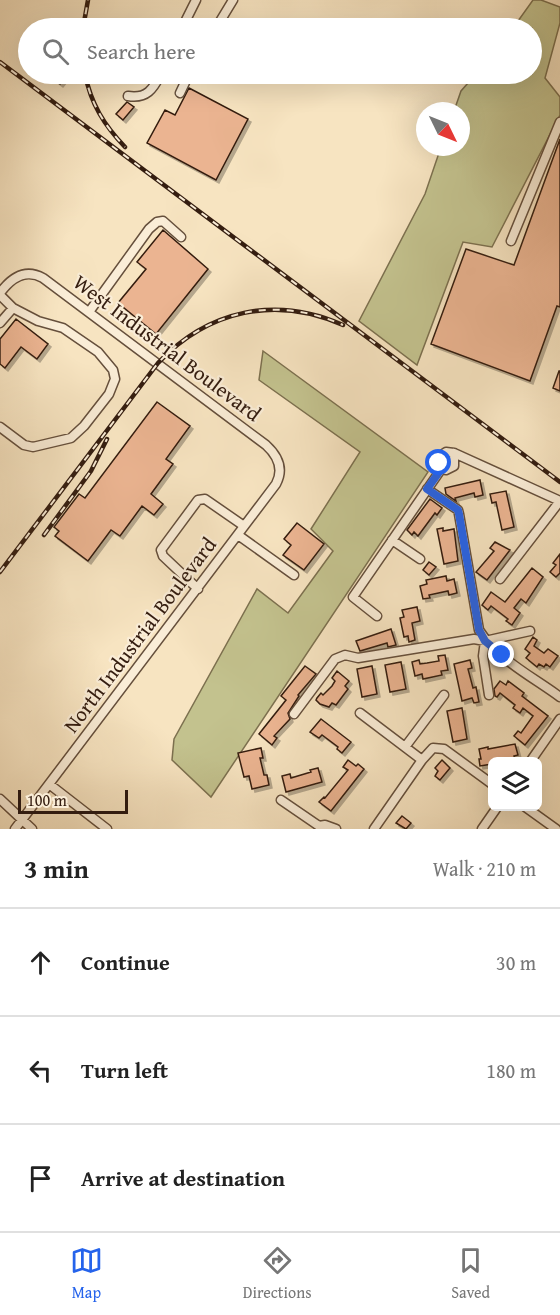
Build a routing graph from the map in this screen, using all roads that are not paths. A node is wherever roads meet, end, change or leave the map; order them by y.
1 (196, 0) edge
2 (233, 0) edge
3 (187, 18) edge
4 (222, 18) edge
5 (156, 84) edge
6 (184, 84) edge
7 (180, 93) dead end
8 (128, 96) dead end
9 (560, 122) edge
10 (181, 237) dead end
11 (511, 241) dead end
12 (0, 294) edge
13 (13, 308) junction
14 (89, 312) junction
15 (0, 323) edge
16 (0, 428) edge
17 (280, 468) joint
18 (429, 490) junction
19 (560, 501) edge
20 (244, 526) junction
21 (238, 535) junction
22 (392, 540) junction
23 (420, 560) dead end
24 (294, 575) dead end
25 (500, 579) dead end
26 (198, 589) junction
27 (377, 616) dead end
28 (530, 631) dead end
29 (485, 641) junction
30 (444, 695) dead end
31 (489, 695) dead end
32 (560, 697) edge
33 (360, 713) dead end
34 (294, 714) dead end
35 (560, 719) edge
36 (556, 732) edge
37 (405, 747) junction
38 (534, 757) edge
39 (422, 760) junction
40 (488, 781) edge
41 (49, 784) junction
42 (0, 799) edge
43 (280, 800) dead end
44 (495, 811) edge
45 (530, 811) edge
46 (21, 819) junction
47 (333, 827) edge
48 (15, 829) edge
49 (32, 829) edge
50 (107, 829) edge
51 (374, 829) edge
52 (482, 829) edge
53 (556, 829) edge

1 - 3 street
2 - 4 street
5 - 8 street
6 - 7 street
9 - 11 street
10 - 14 street
12 - 13 street
12 - 14 street, West Industrial Boulevard
13 - 15 street
13 - 16 street
14 - 17 street, West Industrial Boulevard
17 - 20 street, North Industrial Boulevard
18 - 19 street
18 - 22 street
18 - 29 street
19 - 25 street
20 - 21 street, North Industrial Boulevard
20 - 26 street
21 - 24 street
21 - 26 street, North Industrial Boulevard
22 - 23 street
22 - 27 street
26 - 41 street, North Industrial Boulevard
28 - 29 street
29 - 31 street
29 - 32 street
29 - 34 street
30 - 37 street
33 - 37 street
35 - 36 street
36 - 38 street
37 - 39 street
39 - 40 street
39 - 51 street
41 - 46 street, North Industrial Boulevard
41 - 50 street
42 - 46 street
43 - 47 street
44 - 52 street
45 - 53 street
46 - 48 street, North Industrial Boulevard
46 - 49 street

